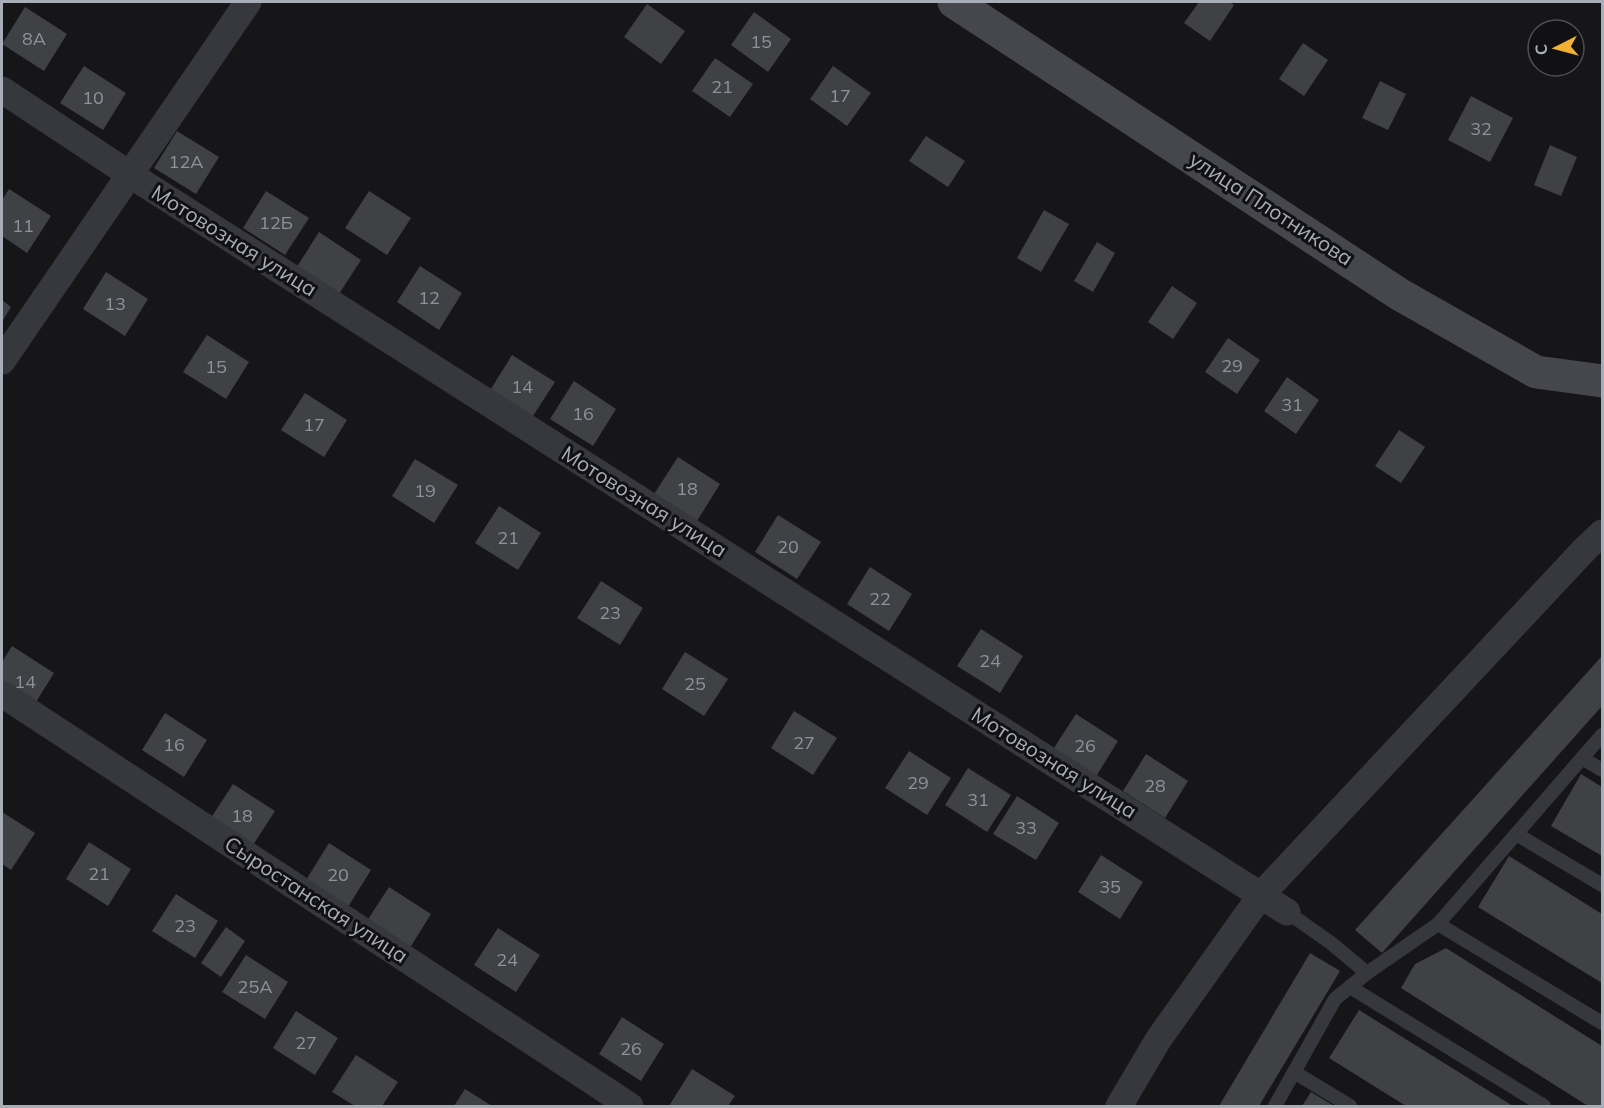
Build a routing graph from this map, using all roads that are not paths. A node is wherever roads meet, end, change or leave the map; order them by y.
1 (248, 2) edge
2 (954, 2) edge
3 (2, 90) edge
4 (129, 174) junction
5 (2, 361) edge
6 (1602, 381) edge
7 (1602, 533) edge
8 (2, 694) edge
9 (1602, 735) edge
10 (1582, 758) junction
11 (1602, 770) edge
12 (1516, 834) junction
13 (1602, 885) edge
14 (1261, 895) junction
15 (1287, 912) joint
16 (1438, 924) junction
17 (1367, 973) junction
18 (1350, 987) junction
19 (1602, 1023) edge
20 (1294, 1072) junction
21 (630, 1107) edge
22 (1119, 1107) edge
23 (1275, 1107) edge
24 (1350, 1107) edge
25 (1544, 1107) edge

1 - 4 street
2 - 6 street, улица Плотникова
3 - 4 street, Мотовозная улица
4 - 5 street
4 - 14 street, Мотовозная улица
7 - 14 street
8 - 21 street, Сыростанская улица
9 - 10 lane
10 - 11 lane
10 - 12 lane
12 - 13 lane
12 - 16 lane
14 - 15 street, Мотовозная улица
14 - 22 street
15 - 17 lane
16 - 17 lane
16 - 19 lane
17 - 18 lane
18 - 20 lane
18 - 25 lane
20 - 23 lane
20 - 24 lane

